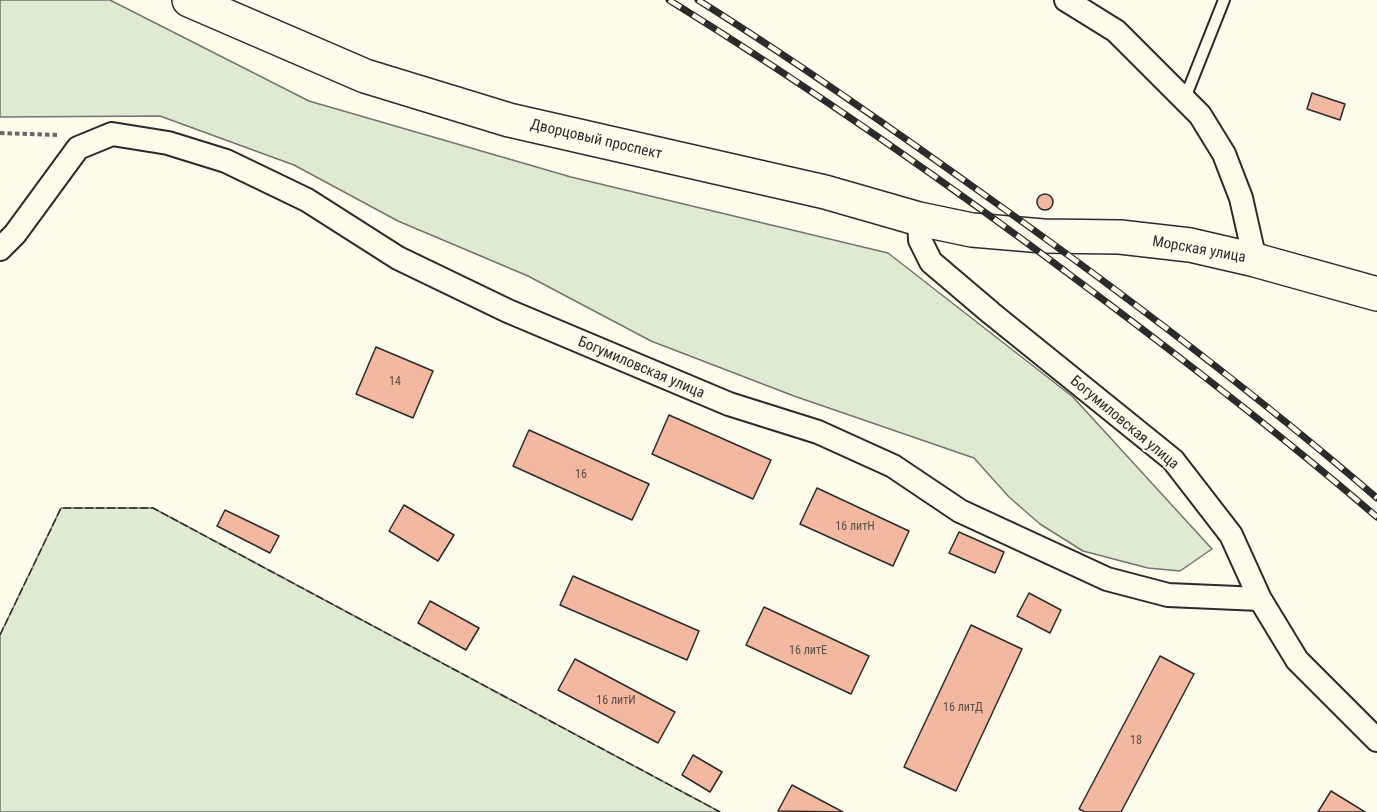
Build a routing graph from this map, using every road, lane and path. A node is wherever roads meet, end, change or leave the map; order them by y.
1 (189, 0) edge
2 (1066, 0) edge
3 (1224, 0) edge
4 (1185, 98) junction
5 (0, 133) edge
6 (111, 134) junction
7 (918, 219) junction
8 (1016, 234) joint
9 (0, 249) edge
10 (1255, 260) junction
11 (1377, 294) edge
12 (1260, 599) junction
13 (1377, 740) edge

1 - 7 main road, Дворцовый проспект
2 - 4 street
3 - 4 lane
4 - 10 street
5 - 6 path
6 - 9 street
6 - 12 street, Богумиловская улица
7 - 8 main road, Дворцовый проспект
7 - 12 street, Богумиловская улица
8 - 10 main road, Морская улица
10 - 11 main road, Морская улица
12 - 13 street, Богумиловская улица

